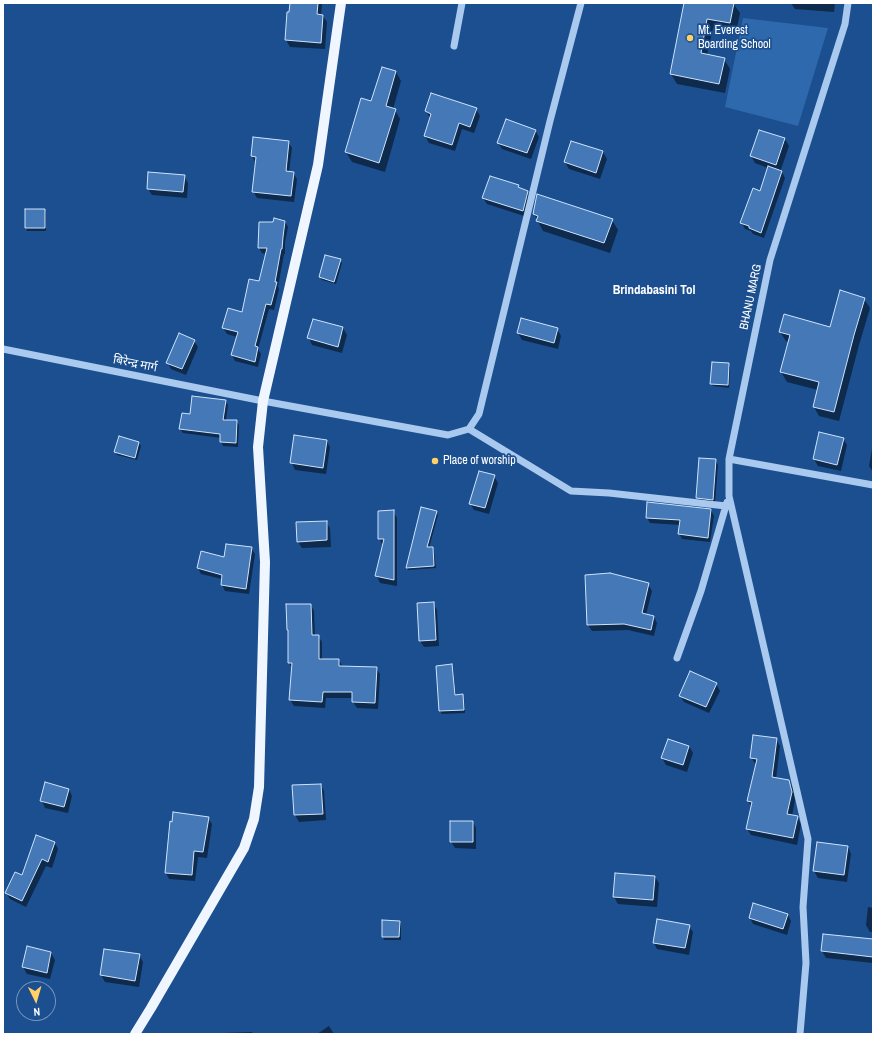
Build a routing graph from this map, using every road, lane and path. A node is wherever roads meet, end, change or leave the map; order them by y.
1 (341, 3) edge
2 (462, 3) edge
3 (581, 3) edge
4 (848, 3) edge
5 (454, 46) dead end
6 (3, 349) edge
7 (262, 401) junction
8 (469, 429) junction
9 (729, 458) junction
10 (873, 485) edge
11 (729, 496) junction
12 (726, 506) junction
13 (677, 658) dead end
14 (135, 1034) edge
15 (800, 1034) edge

1 - 7 main road
2 - 5 street
3 - 8 street
4 - 9 street, BHANU MARG
6 - 7 street, बिरेन्द्र मार्ग
7 - 8 street, बिरेन्द्र मार्ग
7 - 14 main road
8 - 12 street
9 - 10 street
9 - 11 street, BHANU MARG
11 - 12 street
11 - 15 street
12 - 13 street

